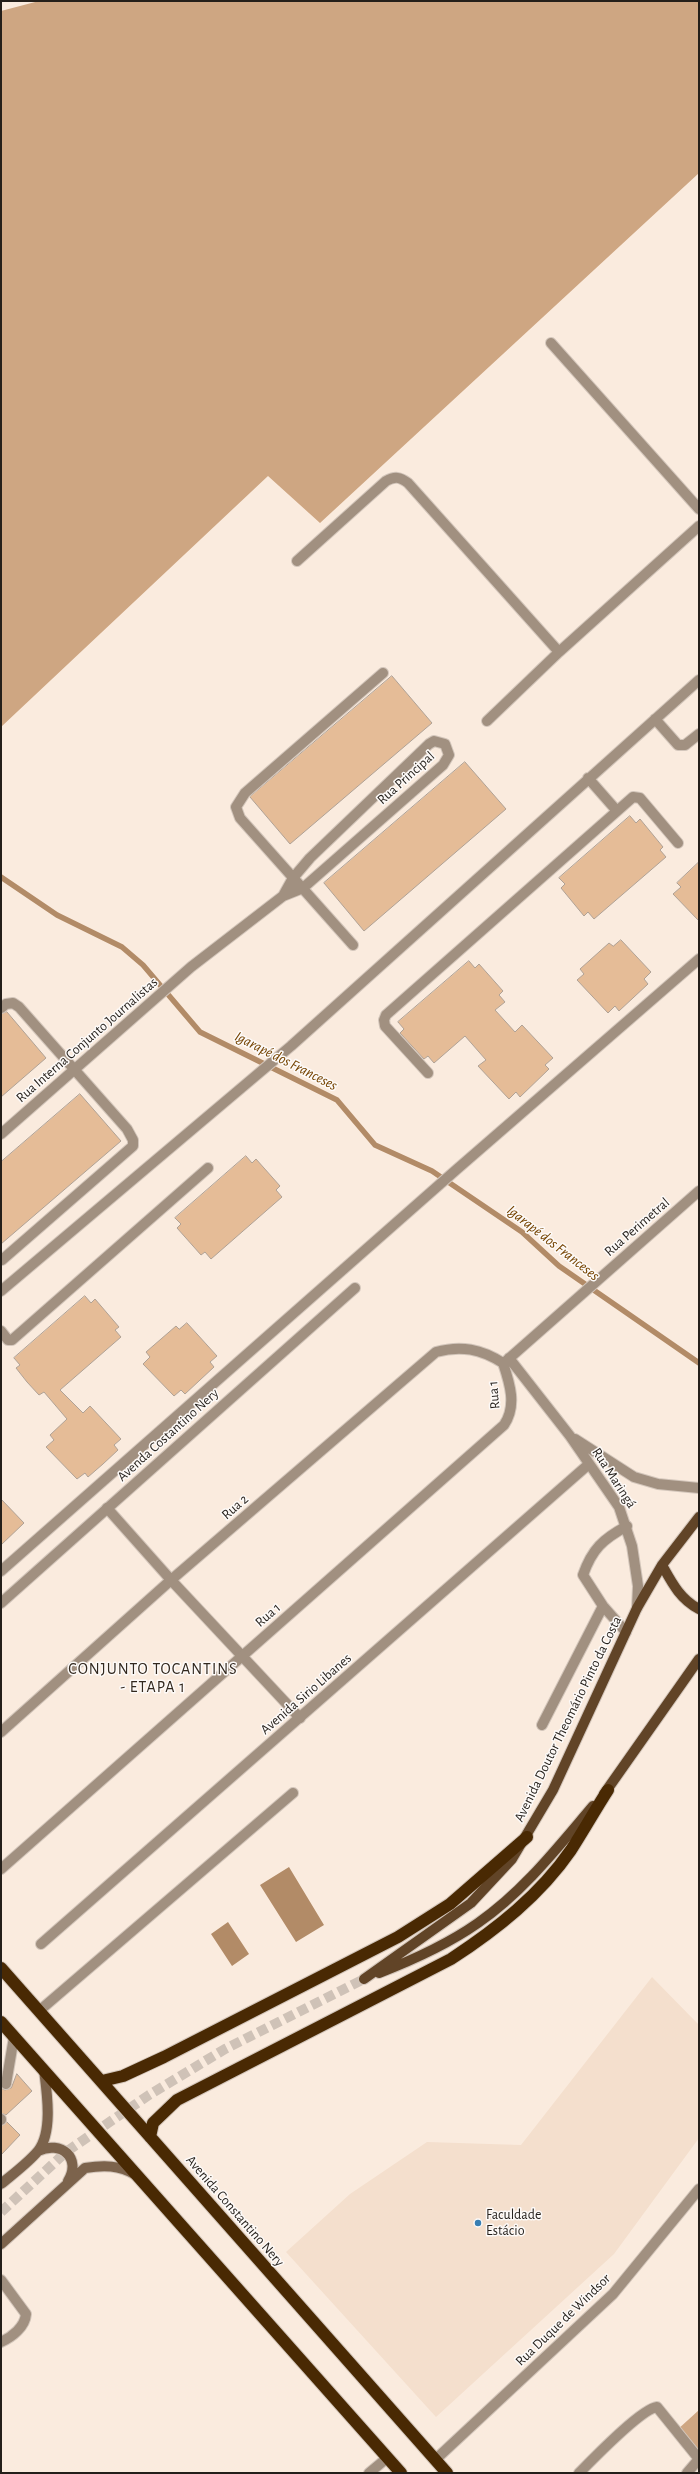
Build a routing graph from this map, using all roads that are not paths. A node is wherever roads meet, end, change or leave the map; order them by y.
1 (551, 343) dead end
2 (699, 509) edge
3 (699, 526) edge
4 (297, 561) dead end
5 (559, 652) junction
6 (383, 673) dead end
7 (699, 680) edge
8 (655, 719) junction
9 (487, 721) dead end
10 (699, 734) edge
11 (588, 778) junction
12 (617, 811) junction
13 (678, 843) dead end
14 (293, 878) junction
15 (303, 888) junction
16 (283, 896) junction
17 (353, 944) dead end
18 (699, 959) edge
19 (191, 967) joint
20 (1, 1008) edge
21 (75, 1069) junction
22 (428, 1073) dead end
23 (1, 1134) edge
24 (208, 1168) dead end
25 (699, 1191) edge
26 (2, 1260) edge
27 (355, 1288) dead end
28 (1, 1291) edge
29 (1, 1331) edge
30 (506, 1360) junction
31 (570, 1436) junction
32 (589, 1464) junction
33 (699, 1488) edge
34 (107, 1508) junction
35 (699, 1517) edge
36 (627, 1526) junction
37 (662, 1565) junction
38 (1, 1572) edge
39 (171, 1580) junction
40 (1, 1603) edge
41 (603, 1606) junction
42 (637, 1608) junction
43 (699, 1609) edge
44 (626, 1632) junction
45 (243, 1656) junction
46 (699, 1660) edge
47 (300, 1718) junction
48 (542, 1725) dead end
49 (1, 1732) edge
50 (608, 1790) junction
51 (293, 1793) dead end
52 (527, 1837) junction
53 (1, 1869) edge
54 (41, 1944) dead end
55 (1, 1968) edge
56 (39, 2011) junction
57 (1, 2022) edge
58 (14, 2037) junction
59 (44, 2070) junction
60 (102, 2081) junction
61 (6, 2084) dead end
62 (150, 2137) junction
63 (38, 2151) junction
64 (141, 2178) junction
65 (1, 2184) edge
66 (65, 2184) junction
67 (699, 2189) edge
68 (1, 2244) edge
69 (1, 2280) edge
70 (1, 2342) edge
71 (388, 2458) junction
72 (435, 2460) junction
73 (369, 2473) edge
74 (401, 2473) edge
75 (447, 2473) edge
76 (579, 2473) edge
77 (687, 2473) edge

1 - 2 street
3 - 5 street
4 - 5 street
5 - 9 street
6 - 14 street
7 - 8 street
8 - 10 street
8 - 11 street
11 - 12 street
11 - 28 street
12 - 13 street
12 - 22 street
14 - 15 street
14 - 15 street, Rua Principal
14 - 16 street, Rua Principal
15 - 16 street, Rua Principal
15 - 17 street
16 - 19 street, Rua Principal
18 - 38 street
19 - 21 street, Rua Interna Conjunto Journalistas
20 - 21 street
21 - 23 street, Rua Interna Conjunto Journalistas
21 - 26 street
24 - 29 street
25 - 30 street, Rua Perimetral
27 - 34 street, Avenda Costantino Nery
30 - 31 street, Rua Maringá
30 - 39 street, Rua 2
30 - 45 street, Rua 1
31 - 32 street, Rua Maringá
31 - 33 street, Rua Maringá
32 - 36 street, Rua Maringá
32 - 47 street, Avenida Sirio Libanes
34 - 39 street
34 - 40 street, Avenda Costantino Nery
35 - 37 main road, Avenida Doutor Theomário Pinto da Costa
36 - 41 street
36 - 42 street, Rua Maringá
37 - 42 main road, Avenida Doutor Theomário Pinto da Costa
37 - 43 main road
39 - 45 street
39 - 49 street, Rua 2
41 - 44 street
41 - 48 street
42 - 44 main road, Avenida Doutor Theomário Pinto da Costa
44 - 52 main road, Avenida Doutor Theomário Pinto da Costa
45 - 47 street
45 - 53 street, Rua 1
46 - 50 main road, Avenida Doutor Theomário Pinto da Costa
47 - 54 street, Avenida Sirio Libanes
50 - 52 main road, Avenida Doutor Theomário Pinto da Costa
50 - 62 highway
51 - 56 street
52 - 60 highway
55 - 56 highway, Avenida Constantino Nery
56 - 60 highway, Avenida Constantino Nery
57 - 58 highway
58 - 59 highway
58 - 61 street
59 - 63 street
59 - 64 highway
60 - 62 highway, Avenida Constantino Nery
62 - 72 highway, Avenida Constantino Nery
63 - 65 street
63 - 66 street
64 - 66 street
64 - 71 highway
66 - 68 street
67 - 72 street, Rua Duque de Windsor
69 - 70 street
71 - 73 street
71 - 74 highway
72 - 75 highway, Avenida Constantino Nery
76 - 77 street

